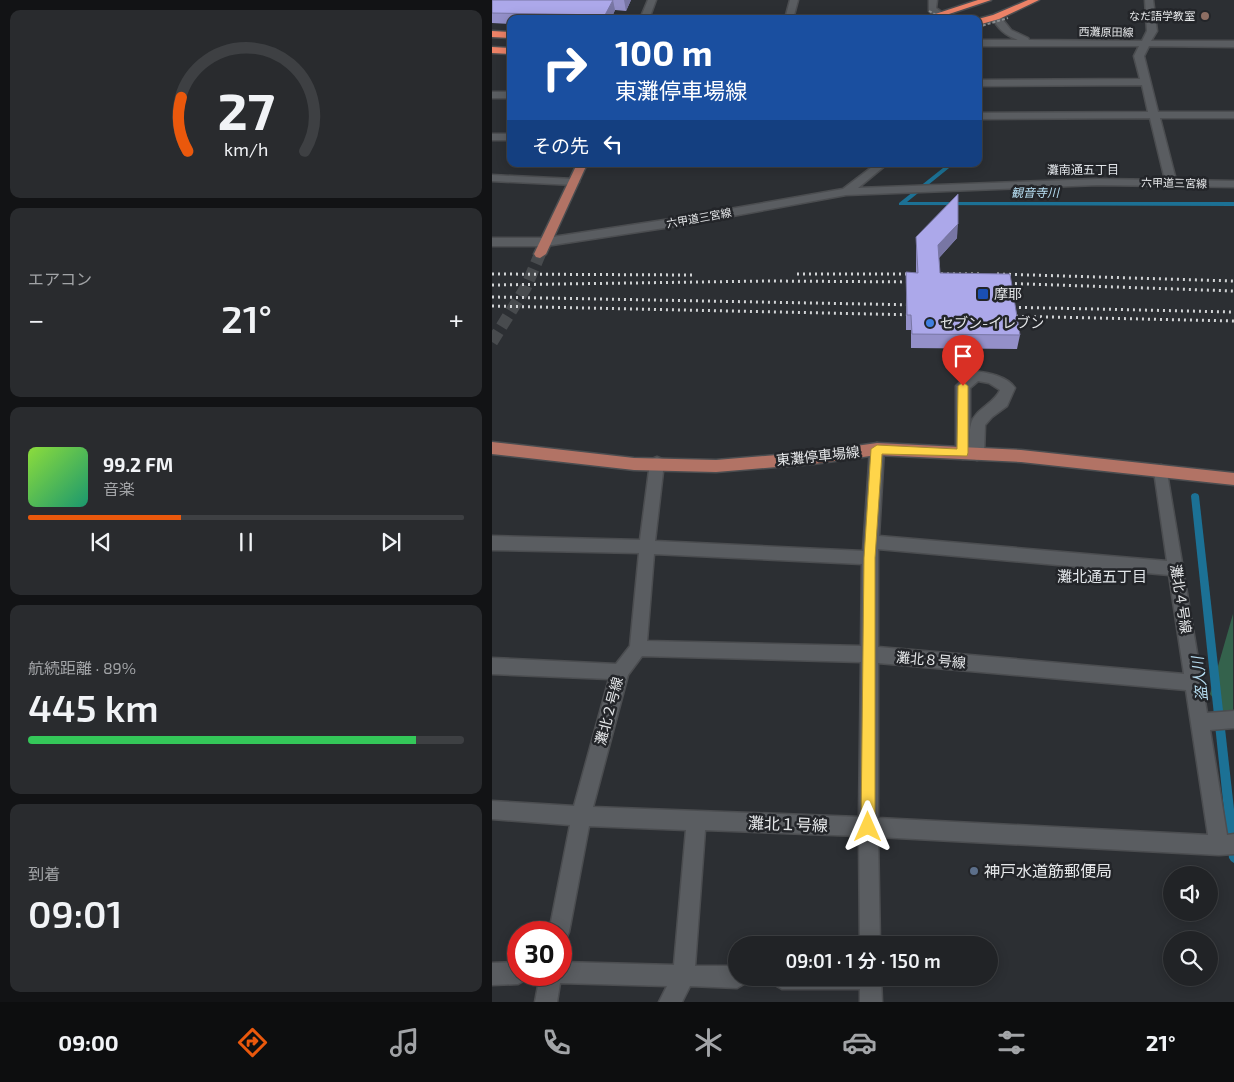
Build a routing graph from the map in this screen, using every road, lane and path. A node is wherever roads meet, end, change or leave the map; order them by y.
1 (652, 0) edge
2 (794, 0) edge
3 (933, 0) edge
4 (987, 0) edge
5 (1035, 0) edge
6 (1149, 0) edge
7 (646, 15) edge
8 (789, 15) edge
9 (940, 15) edge
10 (947, 15) edge
11 (996, 17) junction
12 (1008, 18) dead end
13 (982, 21) edge
14 (982, 26) edge
15 (492, 34) edge
16 (507, 35) edge
17 (1032, 42) junction
18 (982, 43) edge
19 (1146, 44) junction
20 (1234, 44) edge
21 (492, 50) edge
22 (507, 51) edge
23 (1146, 82) junction
24 (982, 83) edge
25 (492, 95) edge
26 (507, 95) edge
27 (1154, 114) junction
28 (1234, 115) edge
29 (982, 116) edge
30 (492, 137) edge
31 (507, 137) edge
32 (581, 167) edge
33 (878, 167) edge
34 (492, 178) edge
35 (574, 182) junction
36 (1171, 182) junction
37 (1234, 184) edge
38 (846, 192) junction
39 (492, 242) edge
40 (546, 242) junction
41 (540, 254) tunnel mouth
42 (492, 448) edge
43 (877, 449) junction
44 (970, 454) junction
45 (657, 463) junction
46 (1161, 471) junction
47 (1234, 478) edge
48 (493, 546) edge
49 (647, 547) junction
50 (870, 550) junction
51 (1176, 569) junction
52 (638, 648) junction
53 (869, 654) junction
54 (492, 666) edge
55 (620, 672) junction
56 (1194, 683) junction
57 (1234, 719) edge
58 (1201, 722) junction
59 (492, 810) edge
60 (581, 816) junction
61 (696, 820) junction
62 (868, 827) junction
63 (1225, 845) edge
64 (561, 921) edge
65 (870, 936) edge
66 (507, 973) edge
67 (572, 973) edge
68 (492, 974) edge
69 (684, 976) junction
70 (728, 977) edge
71 (549, 986) edge
72 (871, 986) edge
73 (546, 1002) edge
74 (670, 1002) edge
75 (871, 1002) edge

1 - 7 street
2 - 8 street
3 - 9 street
4 - 10 highway
5 - 11 highway
6 - 19 street
11 - 13 highway
11 - 17 street
12 - 14 path, bridge
15 - 16 highway
17 - 18 street, 西灘原田線
17 - 19 street, 西灘原田線
19 - 20 street, 西灘原田線
19 - 23 street
21 - 22 highway
23 - 24 street
23 - 27 street
25 - 26 street
27 - 28 street
27 - 29 street
27 - 36 street
30 - 31 street
32 - 35 main road
33 - 38 street
34 - 35 street
35 - 40 main road
36 - 37 street, 六甲道三宮線
36 - 38 street, 六甲道三宮線
38 - 40 street, 六甲道三宮線
39 - 40 street, 六甲道三宮線
40 - 41 main road
42 - 45 main road, 東灘停車場線
43 - 44 main road, 東灘停車場線
43 - 45 main road, 東灘停車場線
43 - 50 street
44 - 44 street
44 - 46 main road, 東灘停車場線
45 - 49 street
46 - 47 main road, 東灘停車場線
46 - 51 street, 灘北４号線
48 - 49 street
49 - 50 street
49 - 52 street
50 - 51 street
50 - 53 street
51 - 56 street, 灘北４号線
52 - 53 street, 灘北８号線
52 - 55 street, 灘北２号線
53 - 56 street, 灘北８号線
53 - 62 street
54 - 55 street
55 - 60 street, 灘北２号線
56 - 58 street, 灘北４号線
57 - 58 street
58 - 63 street, 灘北４号線
59 - 60 street, 灘北１号線
60 - 61 street, 灘北１号線
60 - 64 street, 灘北２号線
61 - 62 street, 灘北１号線
61 - 69 street
62 - 63 street, 灘北１号線
62 - 65 street
66 - 68 street
67 - 69 street
69 - 70 street
69 - 74 street
71 - 73 street
72 - 75 street

